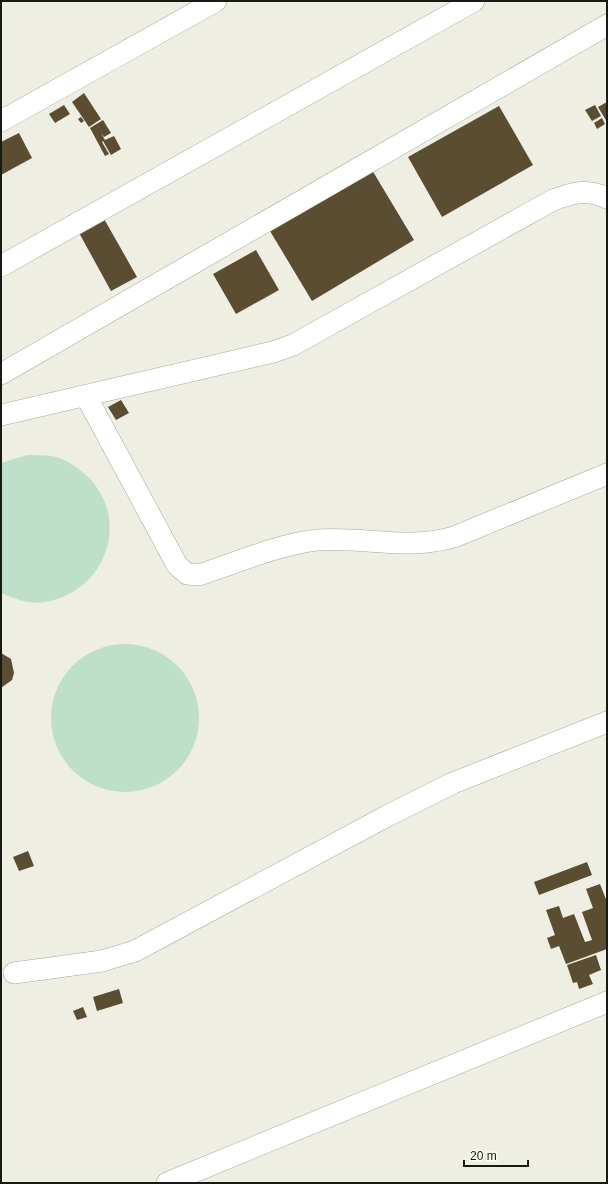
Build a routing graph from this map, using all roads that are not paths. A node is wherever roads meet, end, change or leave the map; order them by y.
1 (216, 1) edge
2 (474, 1) edge
3 (607, 24) edge
4 (1, 120) edge
5 (607, 198) edge
6 (1, 266) edge
7 (1, 374) edge
8 (86, 396) junction
9 (1, 415) edge
10 (607, 474) edge
11 (607, 722) edge
12 (14, 973) dead end
13 (607, 1002) edge
14 (167, 1183) edge

1 - 4 lane
2 - 6 lane
3 - 7 lane
5 - 8 lane
8 - 9 lane
8 - 10 lane
11 - 12 lane
13 - 14 lane

